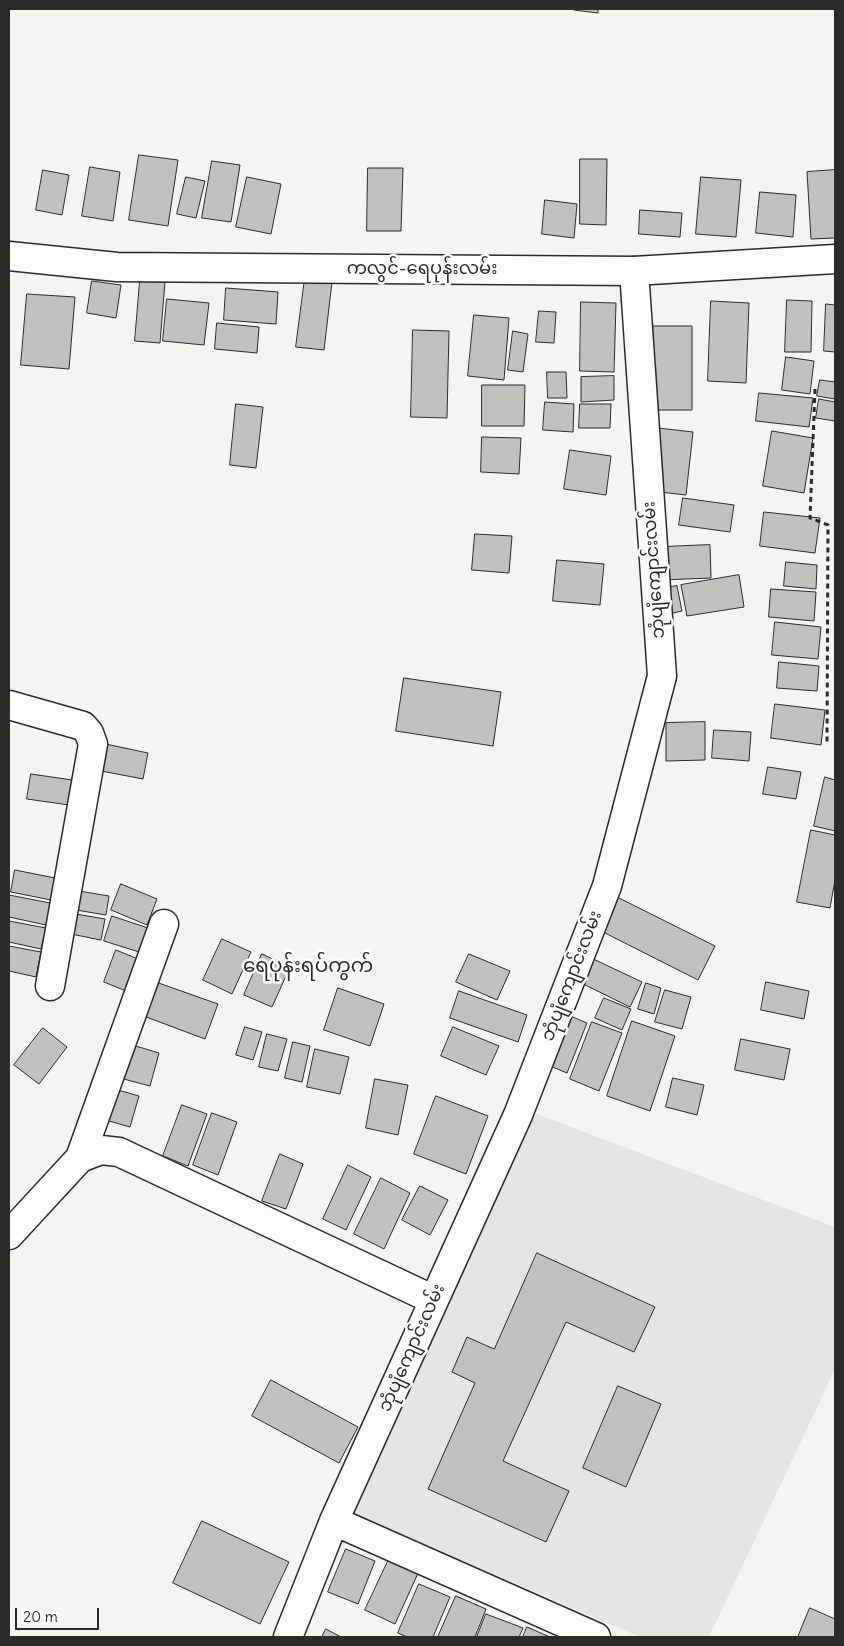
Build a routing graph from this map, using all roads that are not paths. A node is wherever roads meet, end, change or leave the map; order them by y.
1 (9, 256) edge
2 (835, 259) edge
3 (634, 271) junction
4 (9, 705) edge
5 (164, 924) dead end
6 (50, 986) dead end
7 (80, 1158) junction
8 (9, 1235) edge
9 (434, 1300) junction
10 (334, 1521) junction
11 (288, 1637) edge
12 (596, 1637) edge

1 - 3 street, ကလွင်-ရေပုန်းလမ်း
2 - 3 street, ကလွင်-ရေပုန်းလမ်း
3 - 9 street, ဘုံပျံကျောင်းလမ်း
4 - 6 street
5 - 7 street
7 - 8 street
7 - 9 street
9 - 10 street, ဘုံပျံကျောင်းလမ်း
10 - 11 street, ဘုံပျံကျောင်းလမ်း
10 - 12 street

